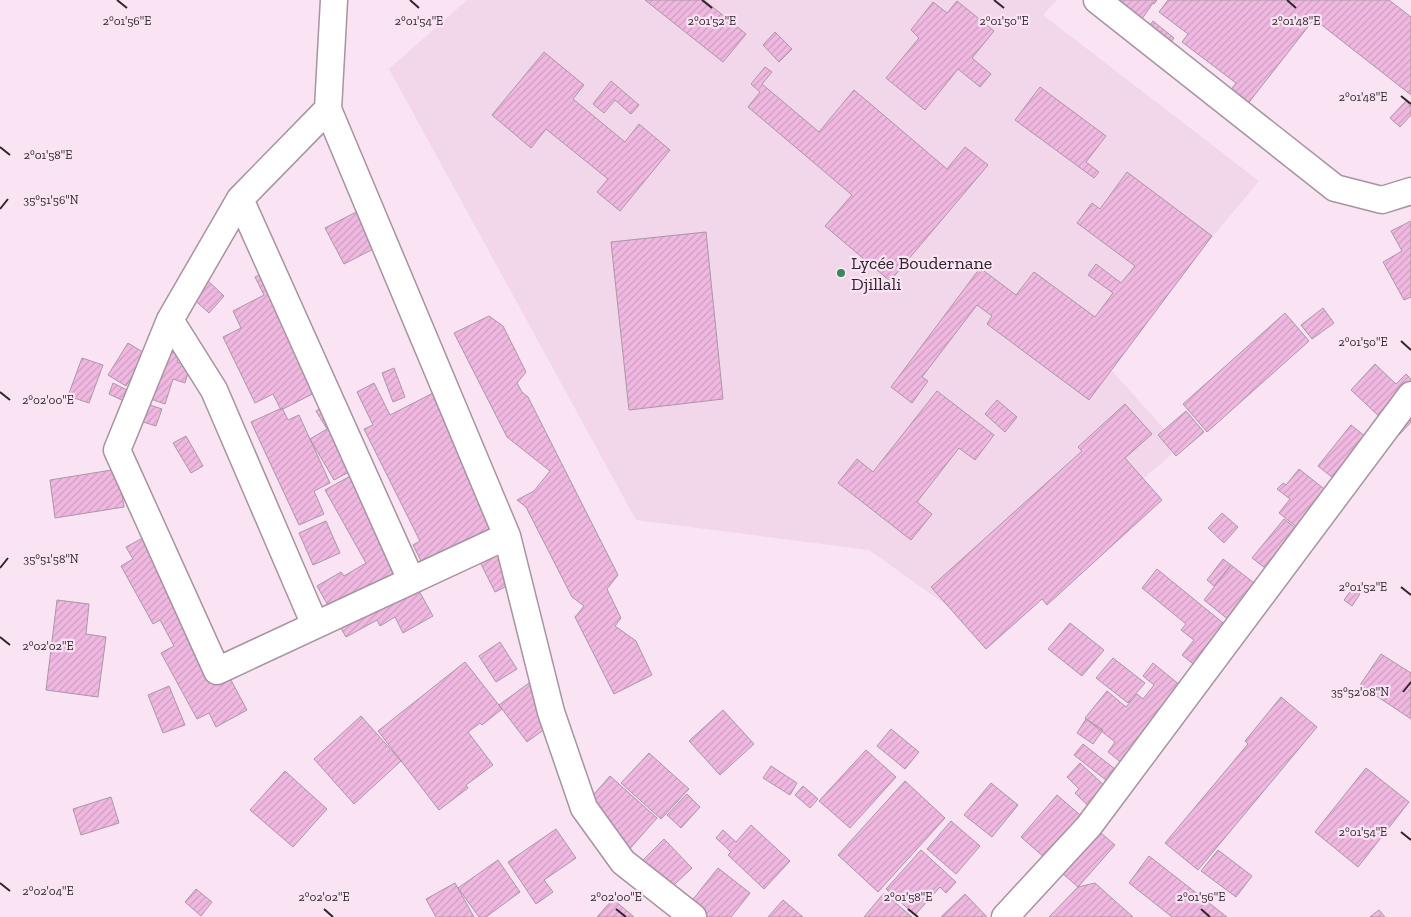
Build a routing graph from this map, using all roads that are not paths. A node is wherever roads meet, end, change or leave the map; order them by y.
1 (334, 0) edge
2 (1098, 0) edge
3 (328, 109) junction
4 (1411, 191) edge
5 (240, 199) junction
6 (170, 320) junction
7 (1411, 395) edge
8 (508, 536) junction
9 (411, 580) junction
10 (315, 626) junction
11 (693, 917) edge
12 (1005, 917) edge

1 - 3 street
2 - 4 street
3 - 5 street
3 - 8 street
5 - 6 street
5 - 9 street
6 - 10 street
6 - 10 street
7 - 12 street
8 - 9 street
8 - 11 street
9 - 10 street

